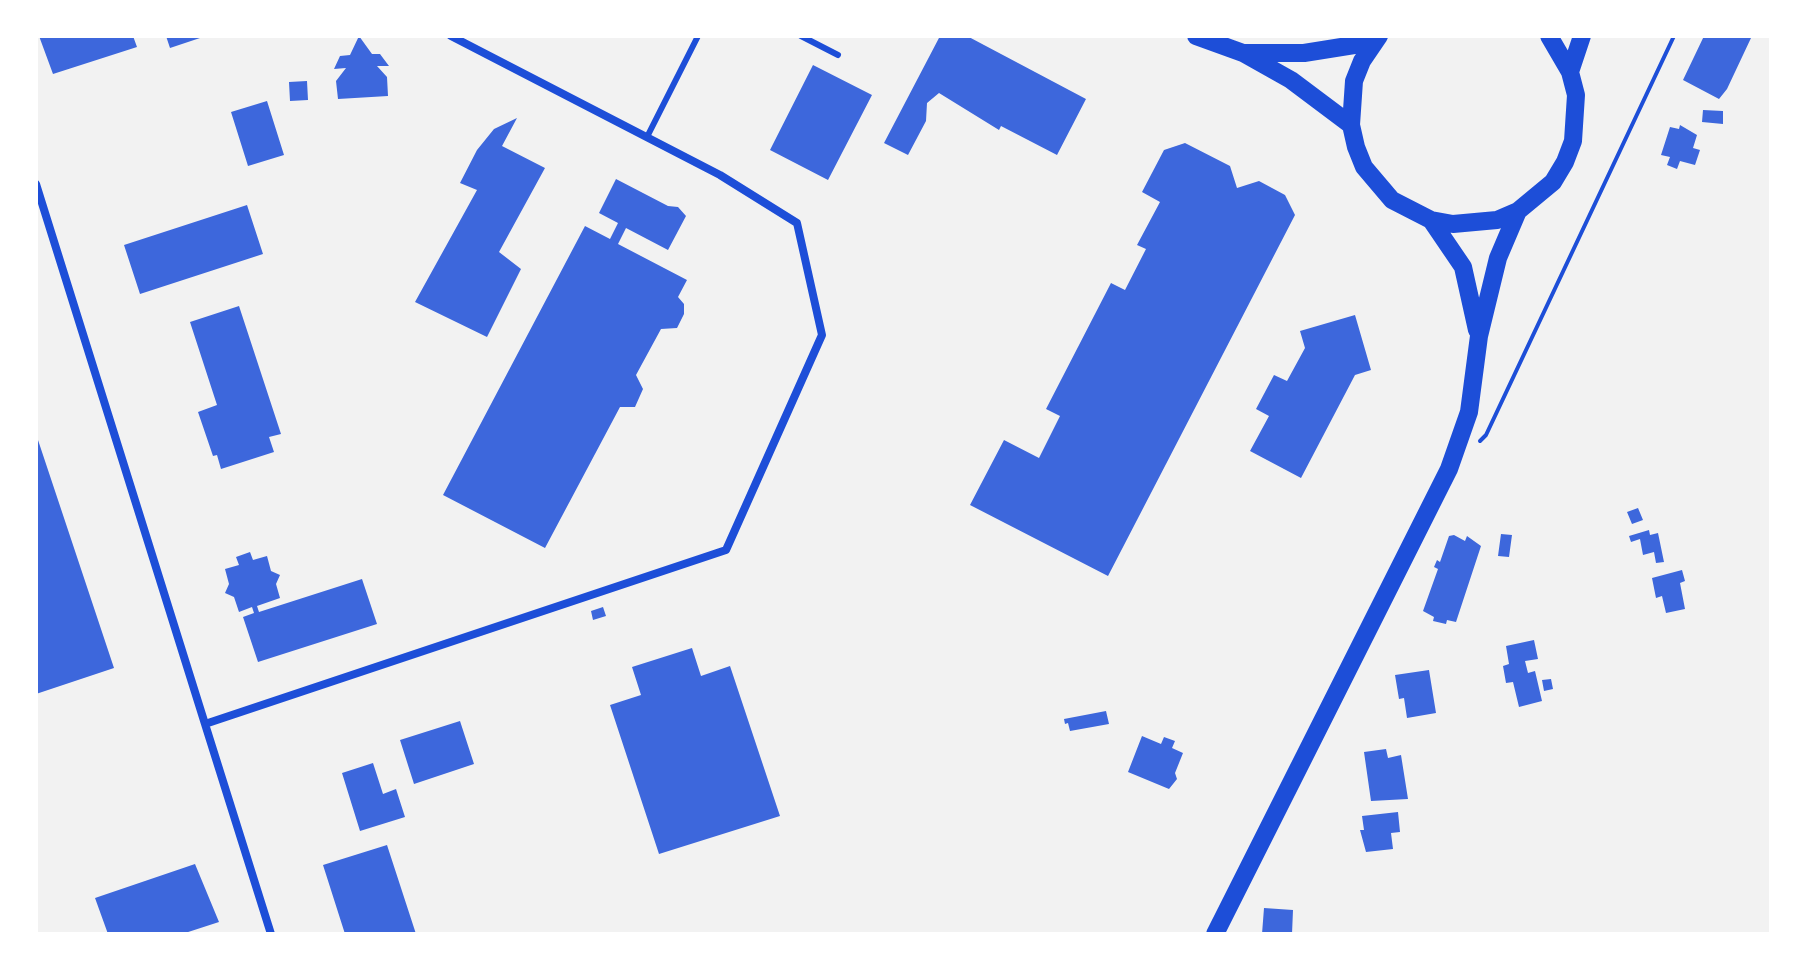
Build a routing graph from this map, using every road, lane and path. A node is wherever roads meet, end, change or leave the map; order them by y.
1 (451, 36) edge
2 (698, 36) edge
3 (801, 36) edge
4 (1196, 36) edge
5 (1549, 36) edge
6 (1582, 36) edge
7 (1674, 36) edge
8 (1376, 39) edge
9 (1243, 53) junction
10 (838, 55) dead end
11 (1570, 72) junction
12 (1351, 125) junction
13 (647, 137) junction
14 (36, 184) edge
15 (1518, 211) junction
16 (1431, 220) junction
17 (1479, 336) junction
18 (1477, 444) dead end
19 (205, 724) junction
20 (271, 934) edge
21 (1215, 934) edge

1 - 13 street
2 - 13 lane
3 - 10 lane
4 - 9 main road
5 - 11 main road
6 - 11 main road
7 - 18 path
8 - 9 main road
8 - 12 main road
9 - 12 main road
11 - 15 main road
12 - 16 main road
13 - 19 street
14 - 19 street
15 - 16 main road
15 - 17 main road
16 - 17 main road
17 - 21 main road
19 - 20 street

